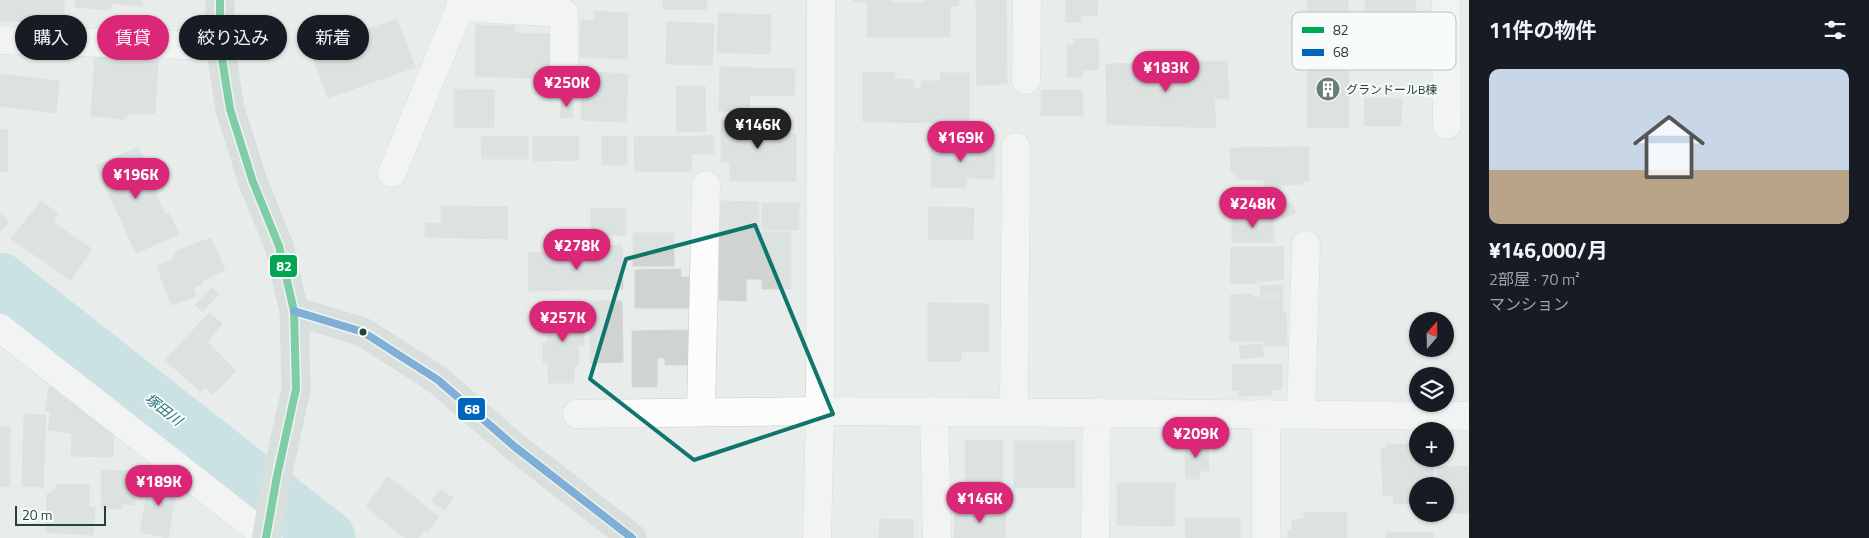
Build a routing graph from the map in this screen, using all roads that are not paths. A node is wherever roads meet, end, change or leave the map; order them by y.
1 (220, 0) edge
2 (821, 0) edge
3 (1027, 0) edge
4 (462, 4) edge
5 (220, 15) edge
6 (0, 40) edge
7 (179, 45) edge
8 (222, 60) edge
9 (1447, 70) edge
10 (1026, 80) dead end
11 (564, 81) dead end
12 (1447, 124) dead end
13 (1016, 147) dead end
14 (392, 172) dead end
15 (706, 185) dead end
16 (1306, 245) dead end
17 (294, 311) junction
18 (0, 328) edge
19 (820, 411) junction
20 (934, 411) junction
21 (701, 412) junction
22 (1014, 412) junction
23 (1097, 412) junction
24 (1266, 413) junction
25 (577, 414) dead end
26 (1301, 414) junction
27 (1469, 416) edge
28 (267, 534) edge
29 (632, 538) edge
30 (817, 538) edge
31 (937, 538) edge
32 (1094, 538) edge
33 (1266, 538) edge

1 - 5 highway
2 - 19 street
3 - 10 street
4 - 11 street
4 - 14 street
6 - 7 street
8 - 17 highway
9 - 12 street
13 - 22 street
15 - 21 street
16 - 26 street
17 - 28 highway
17 - 29 highway
18 - 28 street
19 - 20 street
19 - 21 street
19 - 30 street
20 - 22 street
20 - 31 street
21 - 25 street
22 - 23 street
23 - 24 street
23 - 32 street
24 - 26 street
24 - 33 street
26 - 27 street

